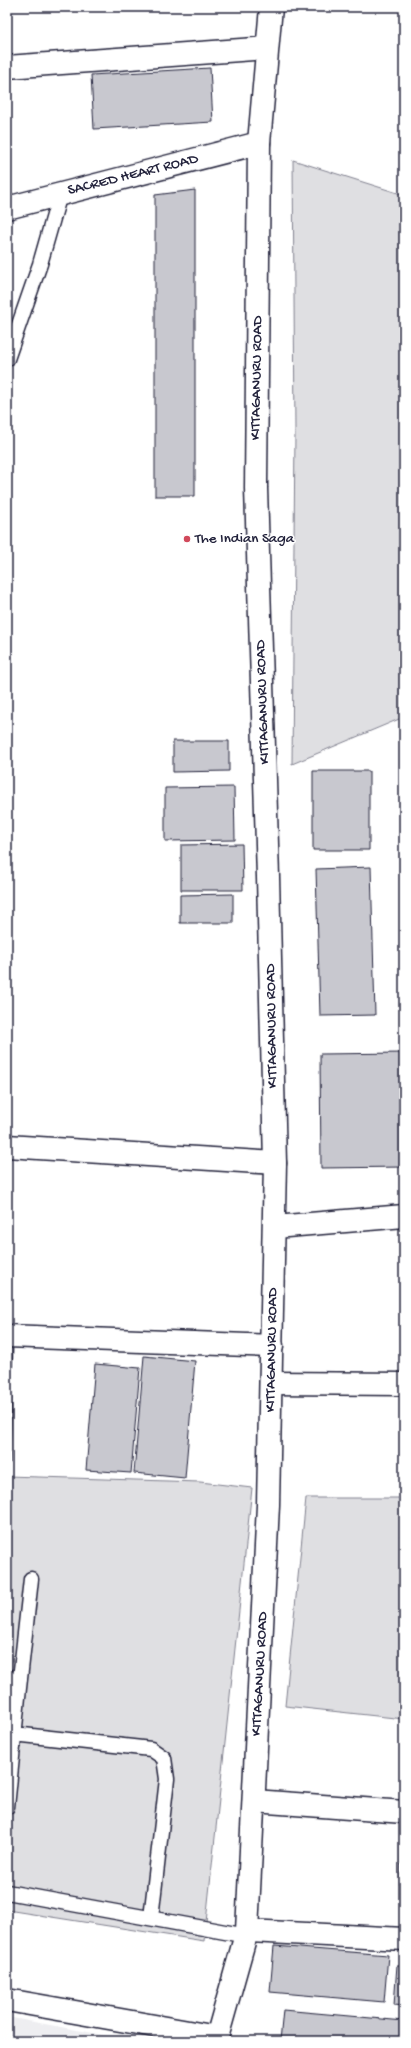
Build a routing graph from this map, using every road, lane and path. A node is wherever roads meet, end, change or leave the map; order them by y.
1 (271, 7) edge
2 (267, 48) junction
3 (7, 67) edge
4 (259, 143) junction
5 (60, 194) junction
6 (7, 208) edge
7 (7, 359) edge
8 (7, 1146) edge
9 (275, 1163) junction
10 (404, 1216) edge
11 (275, 1227) junction
12 (7, 1336) edge
13 (272, 1346) junction
14 (271, 1383) junction
15 (404, 1384) edge
16 (31, 1579) dead end
17 (7, 1676) edge
18 (18, 1697) junction
19 (14, 1734) junction
20 (254, 1802) junction
21 (7, 1807) edge
22 (404, 1812) edge
23 (7, 1892) edge
24 (151, 1918) junction
25 (247, 1933) junction
26 (404, 1939) edge
27 (7, 2000) edge
28 (216, 2039) edge

1 - 2 street, KITTAGANURU ROAD
2 - 3 street
2 - 4 street, KITTAGANURU ROAD
4 - 5 street, SACRED HEART ROAD
4 - 9 street, KITTAGANURU ROAD
5 - 6 street, SACRED HEART ROAD
5 - 7 lane
8 - 9 street
9 - 11 street, KITTAGANURU ROAD
10 - 11 street
11 - 13 street, KITTAGANURU ROAD
12 - 13 street
13 - 14 street, KITTAGANURU ROAD
14 - 15 street
14 - 20 street, KITTAGANURU ROAD
16 - 18 lane
17 - 18 lane
18 - 19 lane
19 - 21 lane
19 - 24 lane
20 - 22 street
20 - 25 street, KITTAGANURU ROAD
23 - 24 lane
24 - 25 lane
25 - 26 street
25 - 28 street, KITTAGANURU ROAD
27 - 28 street

